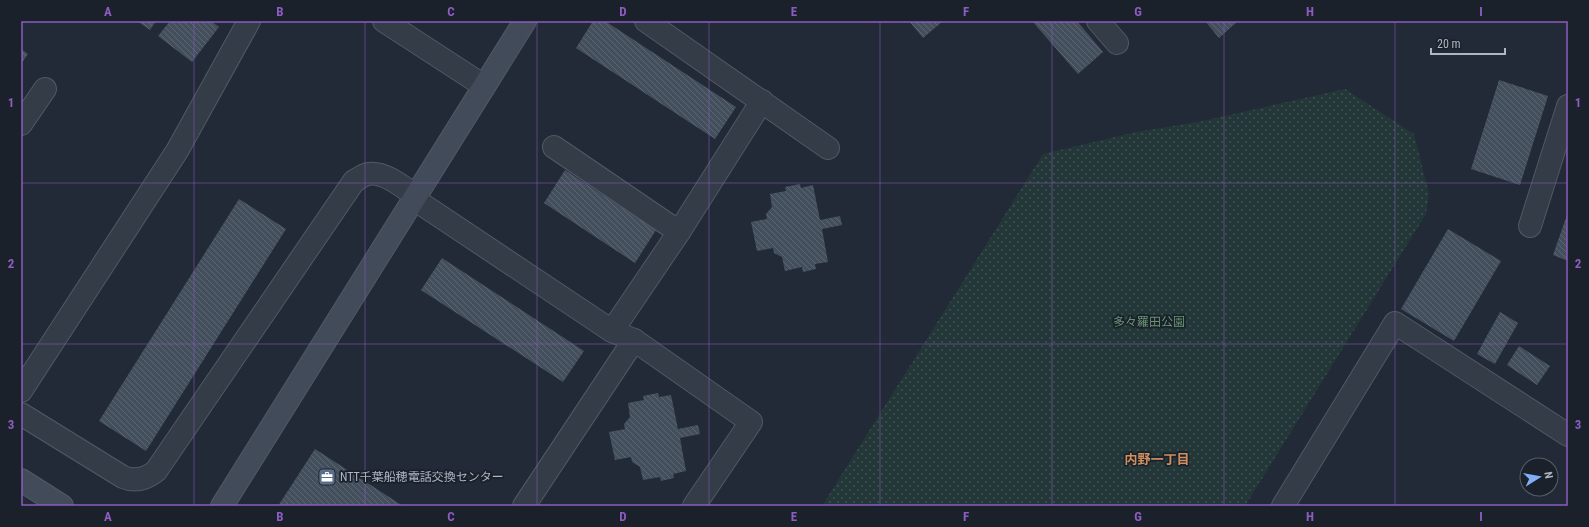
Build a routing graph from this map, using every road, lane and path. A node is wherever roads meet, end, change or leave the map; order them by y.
1 (249, 21) edge
2 (384, 21) edge
3 (646, 21) edge
4 (1098, 21) edge
5 (522, 22) edge
6 (1117, 43) dead end
7 (484, 86) junction
8 (45, 89) dead end
9 (762, 101) junction
10 (1568, 106) edge
11 (21, 124) edge
12 (554, 147) dead end
13 (828, 148) dead end
14 (415, 197) junction
15 (1530, 226) dead end
16 (679, 232) junction
17 (612, 331) junction
18 (634, 340) junction
19 (21, 391) edge
20 (21, 414) edge
21 (1568, 435) edge
22 (21, 480) edge
23 (62, 506) edge
24 (222, 506) edge
25 (524, 506) edge
26 (694, 506) edge
27 (1283, 506) edge

1 - 19 street
2 - 7 street
3 - 9 street
4 - 6 street
5 - 7 street
7 - 14 street
8 - 11 street
9 - 13 street
9 - 16 street
10 - 15 street
12 - 16 street
14 - 17 street
14 - 20 street
14 - 24 street
16 - 17 street
17 - 18 street
18 - 25 street
18 - 26 street
21 - 27 street
22 - 23 street

